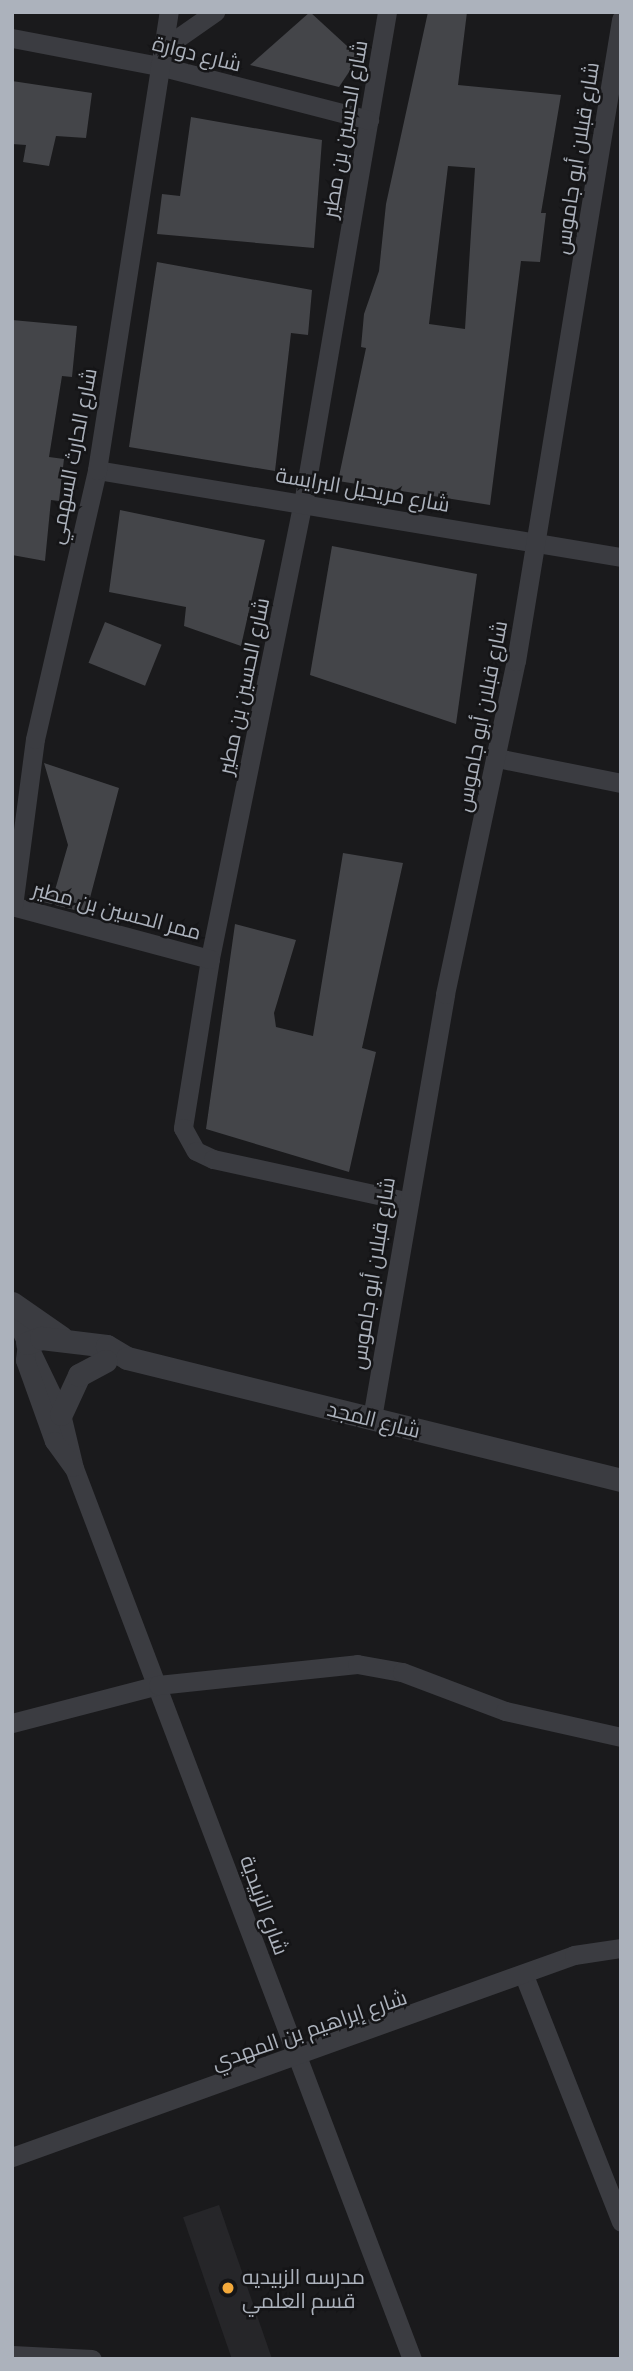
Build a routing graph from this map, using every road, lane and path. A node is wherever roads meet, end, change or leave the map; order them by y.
1 (169, 12) edge
2 (215, 12) edge
3 (386, 13) edge
4 (621, 20) edge
5 (12, 38) edge
6 (160, 57) junction
7 (613, 117) edge
8 (369, 120) junction
9 (97, 470) junction
10 (303, 502) junction
11 (537, 542) junction
12 (621, 557) edge
13 (497, 758) junction
14 (621, 783) edge
15 (13, 906) edge
16 (210, 959) junction
17 (406, 1201) junction
18 (12, 1303) edge
19 (12, 1312) edge
20 (66, 1340) junction
21 (20, 1342) edge
22 (116, 1359) junction
23 (61, 1414) junction
24 (372, 1418) junction
25 (74, 1468) junction
26 (621, 1480) edge
27 (158, 1685) junction
28 (12, 1723) edge
29 (621, 1737) edge
30 (621, 1948) edge
31 (525, 1978) junction
32 (295, 2057) junction
33 (12, 2157) edge
34 (621, 2222) edge
35 (12, 2355) edge
36 (92, 2359) edge
37 (412, 2359) edge

1 - 6 street, شارع الحارث السهمي
2 - 6 street
3 - 8 street, شارع الحسين بن مطير
4 - 7 street, شارع قبلان أبو جاموس
5 - 6 street, شارع دوارة
6 - 8 street, شارع دوارة
6 - 9 street, شارع الحارث السهمي
7 - 11 street, شارع قبلان أبو جاموس
8 - 10 street, شارع الحسين بن مطير
9 - 10 street, شارع مريحيل البرايسة
9 - 15 street, شارع الحارث السهمي
10 - 11 street, شارع مريحيل البرايسة
10 - 16 street, شارع الحسين بن مطير
11 - 12 street, شارع مريحيل البرايسة
11 - 13 street, شارع قبلان أبو جاموس
13 - 14 street
13 - 17 street, شارع قبلان أبو جاموس
15 - 16 street, ممر الحسين بن مطير
16 - 17 street, شارع الحسين بن مطير
17 - 24 street, شارع قبلان أبو جاموس
18 - 20 street
19 - 21 street, شارع الزبيدية
20 - 21 street, شارع المجد
20 - 22 street, شارع المجد
21 - 22 street, شارع المجد
21 - 23 street, شارع الزبيدية
21 - 25 street, شارع الزبيدية
22 - 23 street
22 - 24 street, شارع المجد
23 - 25 street, شارع الزبيدية
24 - 26 street, شارع المجد
25 - 27 street, شارع الزبيدية
27 - 28 street
27 - 29 street
27 - 32 street, شارع الزبيدية
30 - 31 street, شارع إبراهيم بن المهدي
31 - 32 street, شارع إبراهيم بن المهدي
31 - 34 street
32 - 33 street, شارع إبراهيم بن المهدي
32 - 37 street, شارع الزبيدية
35 - 36 street

